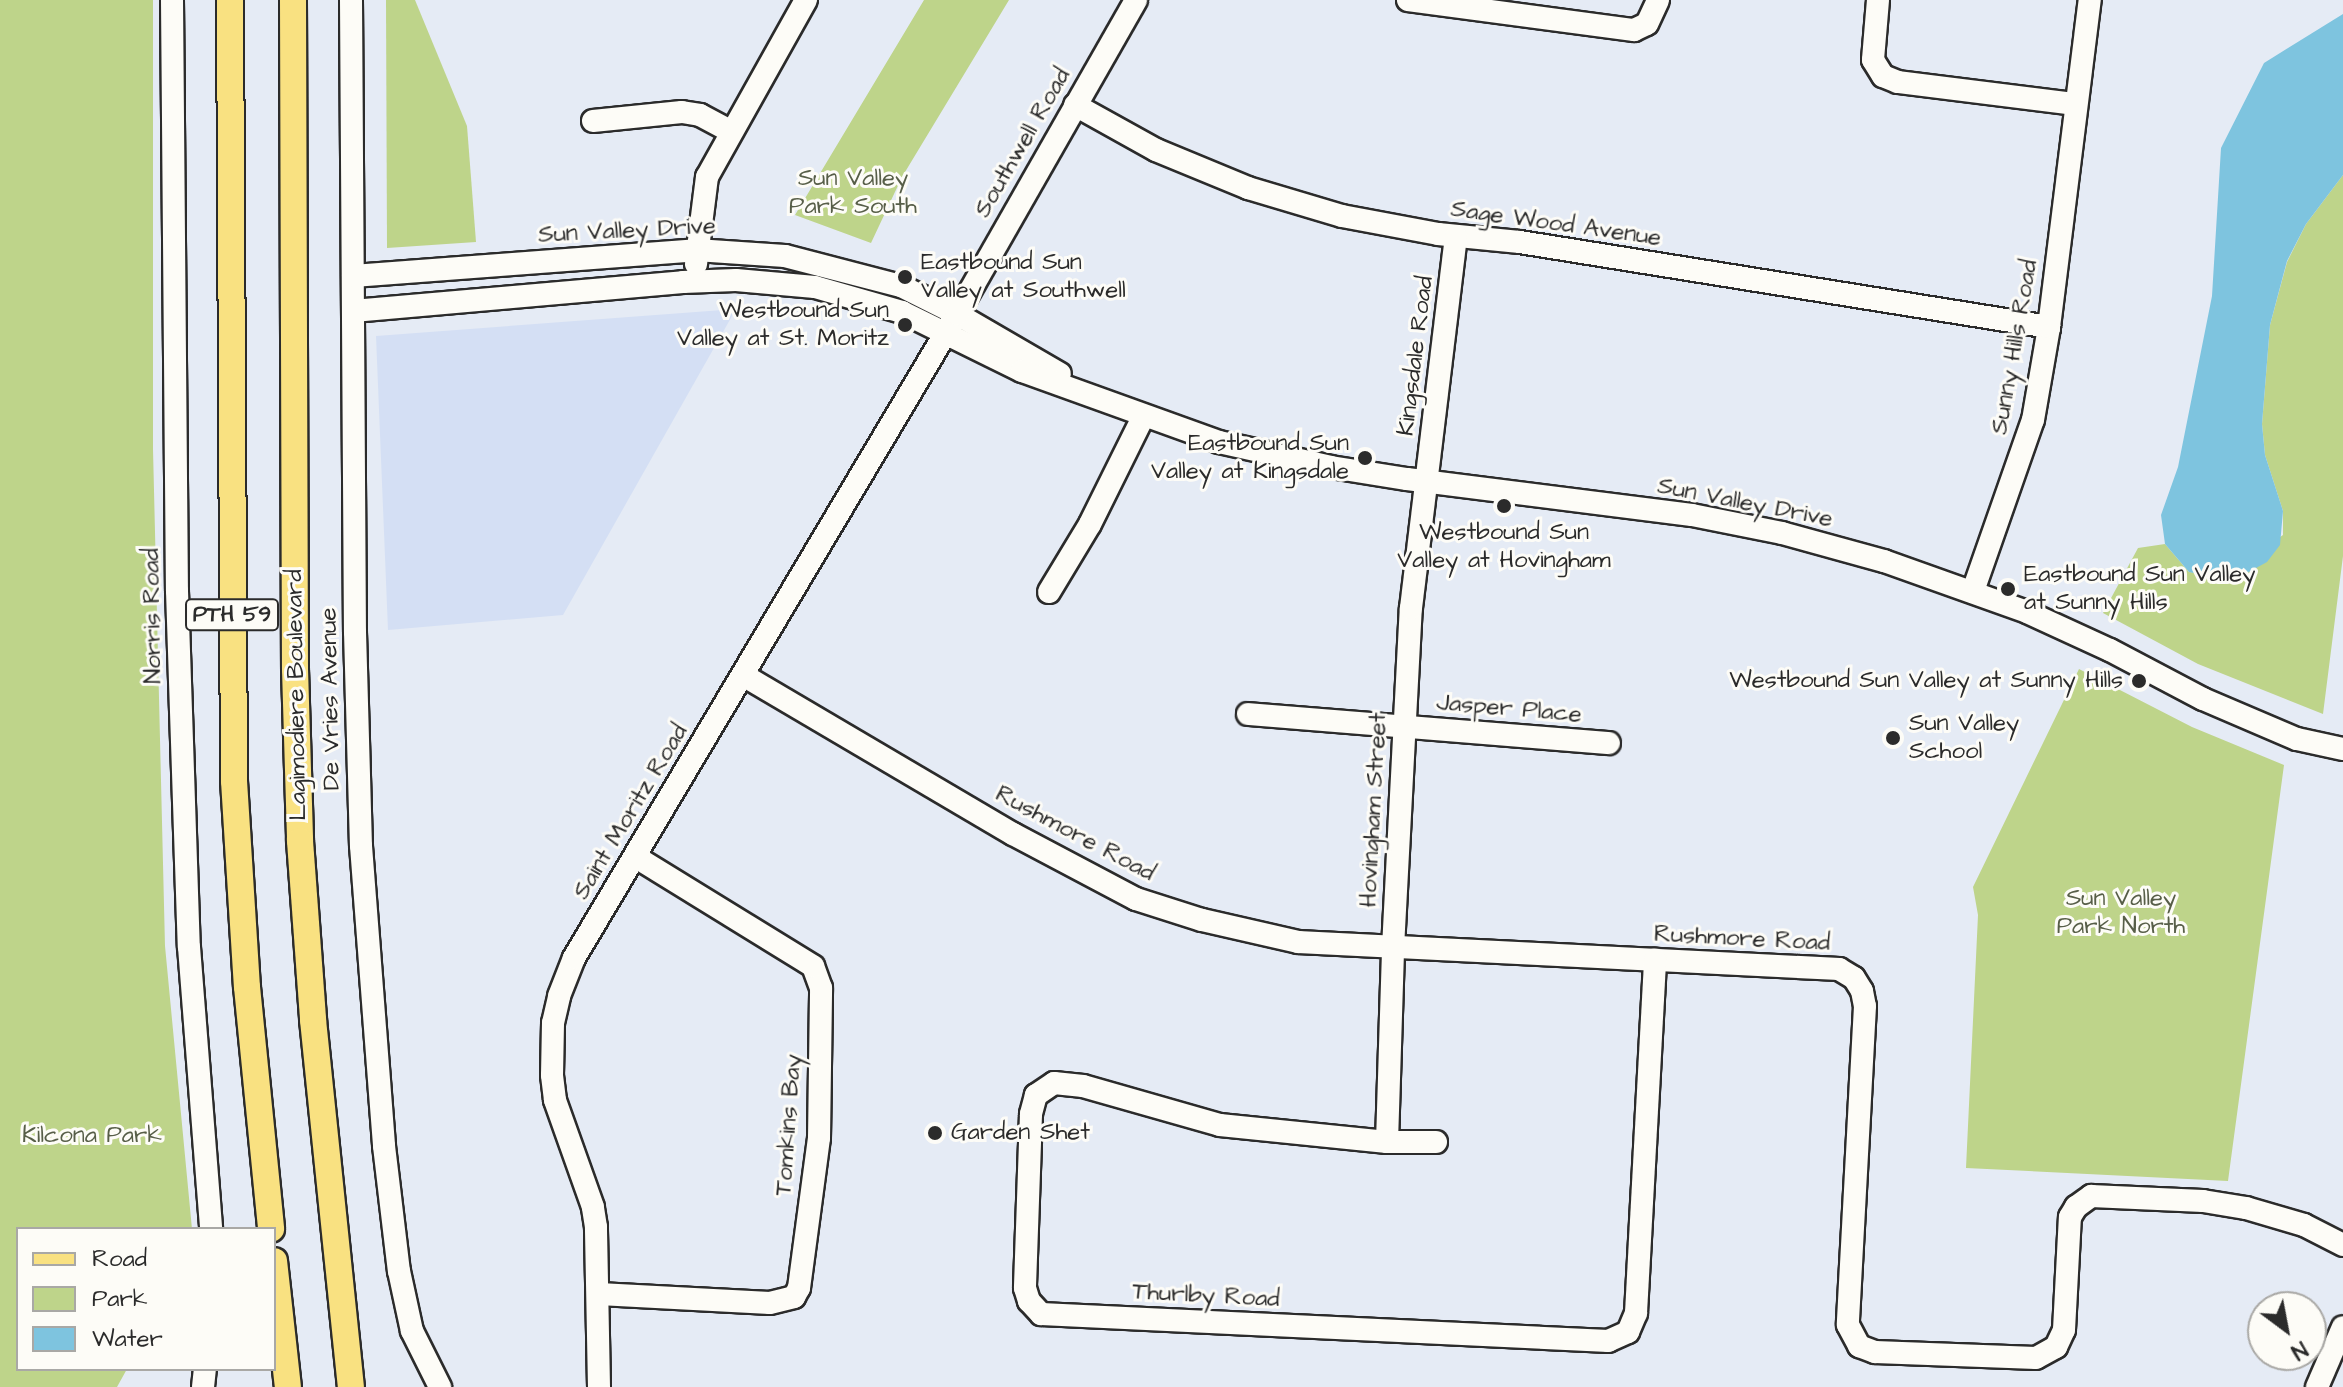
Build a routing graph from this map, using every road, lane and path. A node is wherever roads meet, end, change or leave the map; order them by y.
1 (172, 0) edge
2 (230, 0) edge
3 (293, 0) edge
4 (351, 0) edge
5 (806, 0) edge
6 (1136, 0) edge
7 (1408, 0) edge
8 (1658, 0) edge
9 (1878, 0) edge
10 (2090, 0) edge
11 (2075, 104) junction
12 (1075, 105) junction
13 (593, 121) dead end
14 (730, 131) junction
15 (1456, 237) junction
16 (696, 250) junction
17 (353, 276) junction
18 (696, 281) junction
19 (353, 311) junction
20 (957, 314) junction
21 (2049, 327) junction
22 (945, 333) junction
23 (1110, 402) junction
24 (1143, 417) junction
25 (1427, 482) junction
26 (1973, 591) junction
27 (1049, 592) dead end
28 (743, 675) junction
29 (1248, 714) dead end
30 (1405, 726) junction
31 (1609, 743) dead end
32 (2343, 749) edge
33 (636, 857) junction
34 (1393, 948) junction
35 (1655, 960) junction
36 (1387, 1142) junction
37 (1436, 1142) dead end
38 (211, 1227) edge
39 (271, 1227) edge
40 (2343, 1245) edge
41 (276, 1279) edge
42 (599, 1294) junction
43 (2343, 1327) edge
44 (288, 1387) edge
45 (351, 1387) edge
46 (440, 1387) edge
47 (599, 1387) edge
48 (2317, 1387) edge

1 - 38 street, Norris Road
2 - 39 main road, PTH 59
3 - 45 main road, Lagimodiere Boulevard / PTH 59
4 - 17 street, De Vries Avenue
5 - 14 street
6 - 12 street, Southwell Road
7 - 8 street
9 - 11 street
10 - 11 street, Sunny Hills Road
11 - 21 street, Sunny Hills Road
12 - 15 street, Sage Wood Avenue
12 - 20 street, Southwell Road
13 - 14 street
14 - 16 street
15 - 21 street, Sage Wood Avenue
15 - 25 street, Kingsdale Road
16 - 17 street, Sun Valley Drive
16 - 18 street
16 - 20 street, Sun Valley Drive
17 - 19 street, De Vries Avenue
18 - 19 street, Sun Valley Drive
18 - 22 street, Sun Valley Drive
19 - 46 street, De Vries Avenue
20 - 22 street, Saint Moritz Road
20 - 23 street, Sun Valley Drive
21 - 26 street, Sunny Hills Road
22 - 23 street, Sun Valley Drive
22 - 28 street, Saint Moritz Road
23 - 24 street, Sun Valley Drive
24 - 25 street, Sun Valley Drive
24 - 27 street
25 - 26 street, Sun Valley Drive
25 - 30 street, Hovingham Street
26 - 32 street, Sun Valley Drive
28 - 33 street, Saint Moritz Road
28 - 34 street, Rushmore Road
29 - 30 street, Jasper Place
30 - 31 street, Jasper Place
30 - 34 street, Hovingham Street
33 - 42 street, Saint Moritz Road
33 - 42 street, Tomkins Bay
34 - 35 street, Rushmore Road
34 - 36 street, Hovingham Street
35 - 36 street, Thurlby Road
35 - 40 street, Rushmore Road
36 - 37 street, Thurlby Road
41 - 44 main road
42 - 47 street, Saint Moritz Road
43 - 48 street

